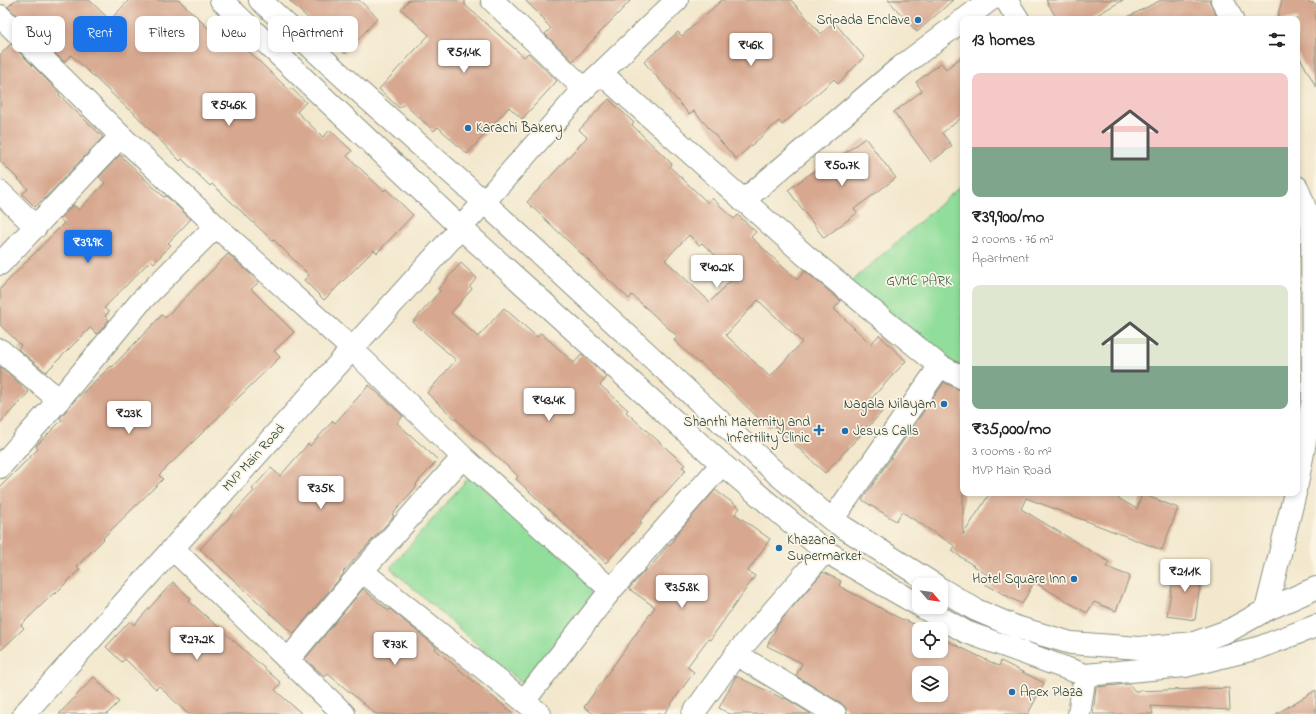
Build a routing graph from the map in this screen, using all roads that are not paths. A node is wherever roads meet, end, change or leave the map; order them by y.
1 (221, 0) edge
2 (260, 0) edge
3 (492, 0) edge
4 (677, 0) edge
5 (990, 0) edge
6 (1006, 0) edge
7 (1222, 0) edge
8 (0, 16) edge
9 (969, 16) edge
10 (1016, 16) edge
11 (1230, 16) edge
12 (960, 23) edge
13 (601, 73) junction
14 (584, 89) junction
15 (121, 136) junction
16 (0, 192) edge
17 (1300, 195) edge
18 (743, 201) junction
19 (484, 202) junction
20 (216, 226) junction
21 (36, 227) junction
22 (461, 228) junction
23 (0, 264) edge
24 (352, 349) junction
25 (0, 350) edge
26 (940, 366) junction
27 (960, 376) edge
28 (59, 400) junction
29 (463, 457) junction
30 (722, 464) junction
31 (0, 467) edge
32 (1300, 467) edge
33 (1294, 496) edge
34 (832, 520) junction
35 (172, 548) junction
36 (825, 551) junction
37 (362, 571) junction
38 (924, 578) edge
39 (1316, 588) edge
40 (612, 590) junction
41 (948, 593) edge
42 (912, 601) edge
43 (1266, 610) junction
44 (934, 614) edge
45 (1316, 626) edge
46 (736, 654) junction
47 (288, 660) junction
48 (1085, 675) junction
49 (532, 708) edge
50 (24, 714) edge
51 (344, 714) edge
52 (693, 714) edge
53 (835, 714) edge
54 (1079, 714) edge

1 - 22 street
2 - 19 street
3 - 14 street
4 - 13 street, MVP Main Road
5 - 9 street
6 - 10 street
7 - 11 street
8 - 15 street
12 - 18 street
13 - 14 street, MVP Main Road
13 - 18 street
14 - 19 street, MVP Main Road
15 - 20 street
15 - 21 street
16 - 21 street
17 - 32 street
18 - 26 street
19 - 22 street, MVP Main Road
19 - 34 street
20 - 24 street
20 - 28 street
21 - 23 street
22 - 24 street, MVP Main Road
22 - 30 street
24 - 29 street
24 - 35 street, MVP Main Road
25 - 28 street
26 - 27 street
26 - 34 street
28 - 31 street
29 - 37 street
29 - 40 street
30 - 36 street
30 - 40 street
33 - 43 street
34 - 38 street
35 - 47 street
35 - 50 street, MVP Main Road
36 - 42 street
36 - 46 street
37 - 47 street
37 - 49 street
39 - 43 street
40 - 49 street
41 - 43 street
44 - 48 street
45 - 48 street
46 - 52 street
46 - 53 street
47 - 51 street
48 - 54 street

